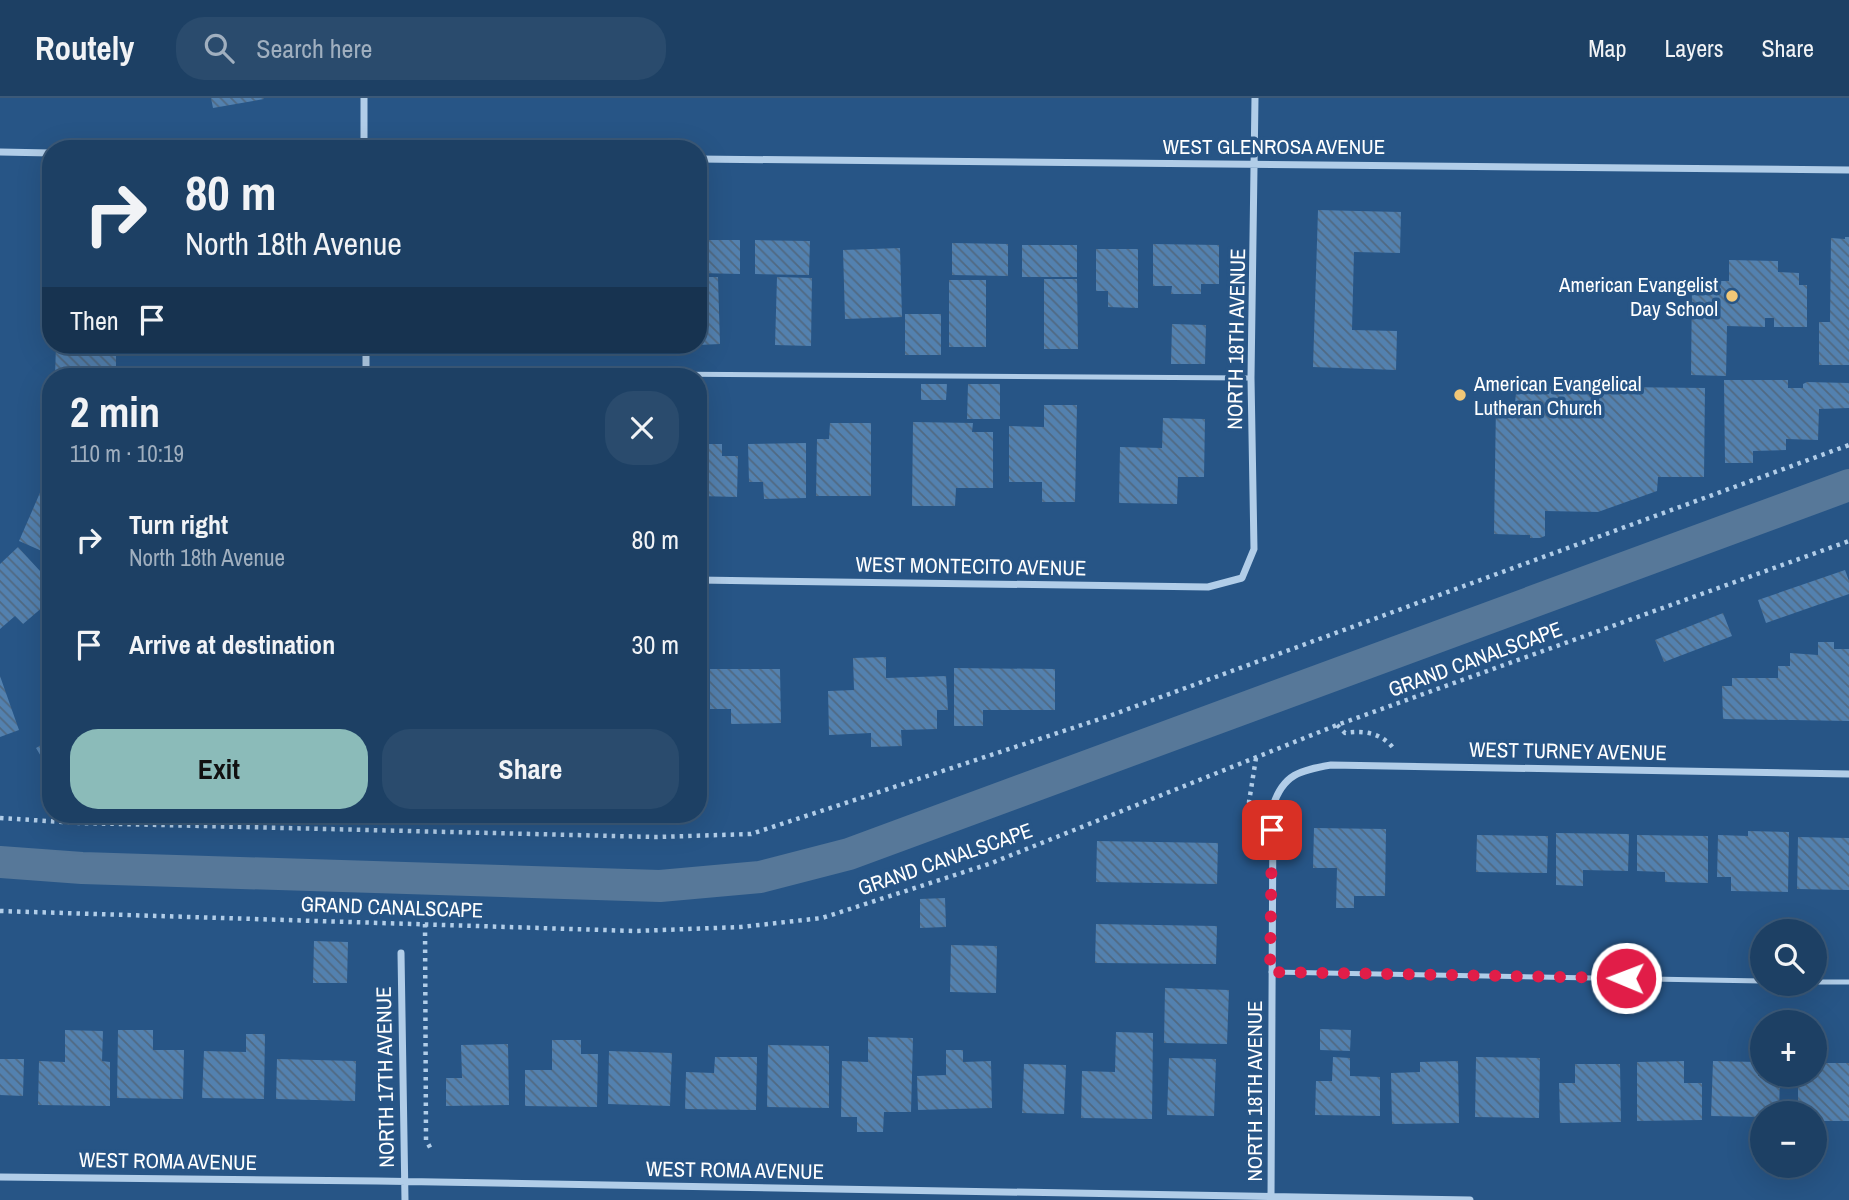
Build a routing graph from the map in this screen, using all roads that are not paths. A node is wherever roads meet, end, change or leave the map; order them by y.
1 (364, 98) edge
2 (1255, 98) edge
3 (364, 140) edge
4 (0, 152) edge
5 (42, 153) edge
6 (707, 159) edge
7 (1255, 164) junction
8 (1849, 170) edge
9 (707, 376) edge
10 (1251, 378) junction
11 (1242, 578) joint
12 (707, 580) edge
13 (1849, 774) edge
14 (1289, 777) joint
15 (401, 953) dead end
16 (1270, 972) junction
17 (1750, 981) edge
18 (1827, 982) edge
19 (1849, 982) edge
20 (0, 1177) edge
21 (404, 1181) junction
22 (1271, 1198) edge
23 (405, 1200) edge
24 (1470, 1200) edge

1 - 3 street
2 - 7 street, NORTH 18TH AVENUE
4 - 5 street
6 - 7 street, WEST GLENROSA AVENUE
7 - 8 street, WEST GLENROSA AVENUE
7 - 10 street, NORTH 18TH AVENUE
9 - 10 lane
10 - 11 street, NORTH 18TH AVENUE
11 - 12 street, WEST MONTECITO AVENUE
13 - 14 street, WEST TURNEY AVENUE
14 - 16 street, NORTH 18TH AVENUE
15 - 21 street, NORTH 17TH AVENUE
16 - 17 lane
16 - 22 street, NORTH 18TH AVENUE
18 - 19 lane
20 - 21 street, WEST ROMA AVENUE
21 - 22 street, WEST ROMA AVENUE
21 - 23 street, NORTH 17TH AVENUE
22 - 24 street, WEST ROMA AVENUE

